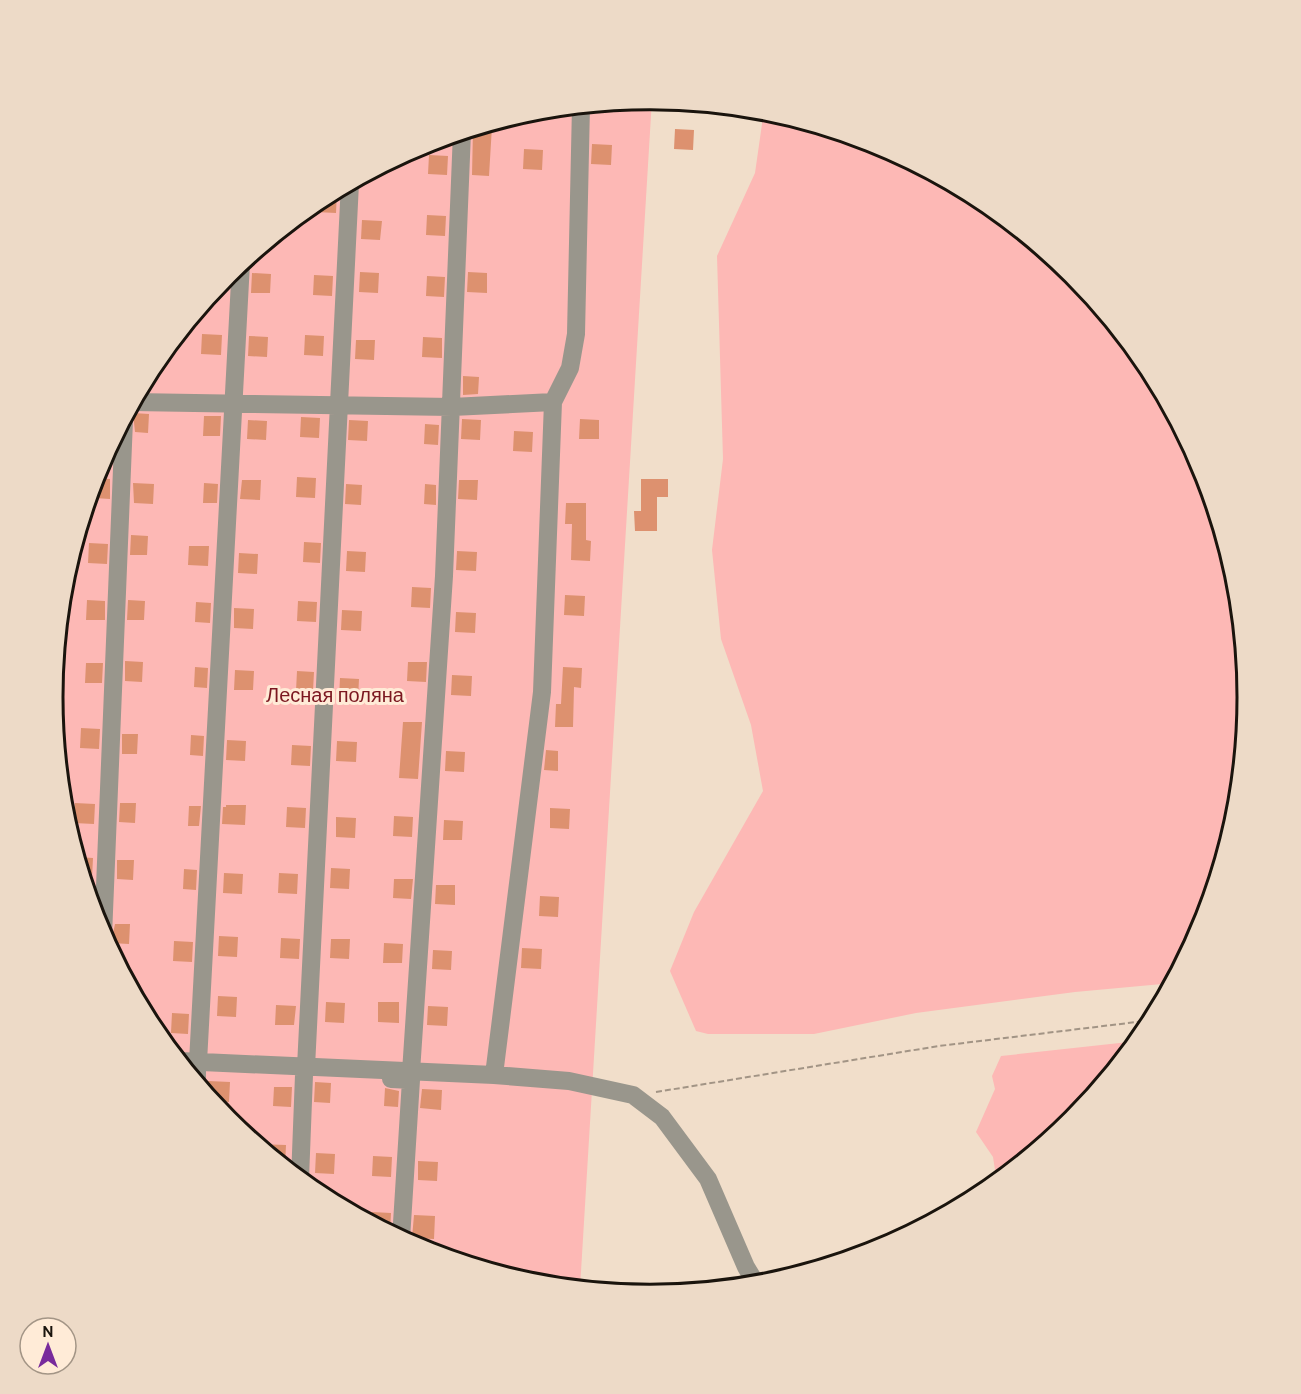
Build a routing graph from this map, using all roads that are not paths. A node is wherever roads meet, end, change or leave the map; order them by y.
1 (581, 114) edge
2 (462, 141) edge
3 (349, 193) edge
4 (240, 277) edge
5 (142, 402) edge
6 (553, 402) junction
7 (233, 406) junction
8 (338, 406) junction
9 (452, 407) junction
10 (123, 439) edge
11 (104, 912) edge
12 (192, 1065) edge
13 (196, 1069) edge
14 (305, 1071) junction
15 (411, 1072) junction
16 (495, 1075) junction
17 (300, 1168) edge
18 (402, 1229) edge
19 (751, 1275) edge

1 - 6 street
2 - 9 street
3 - 8 street
4 - 7 street
5 - 7 street
6 - 9 street
6 - 16 street
7 - 8 street
7 - 12 street
8 - 9 street
8 - 14 street
9 - 15 street
10 - 11 street
13 - 14 street
14 - 15 street
14 - 17 street
14 - 18 street
15 - 16 street
16 - 19 street

